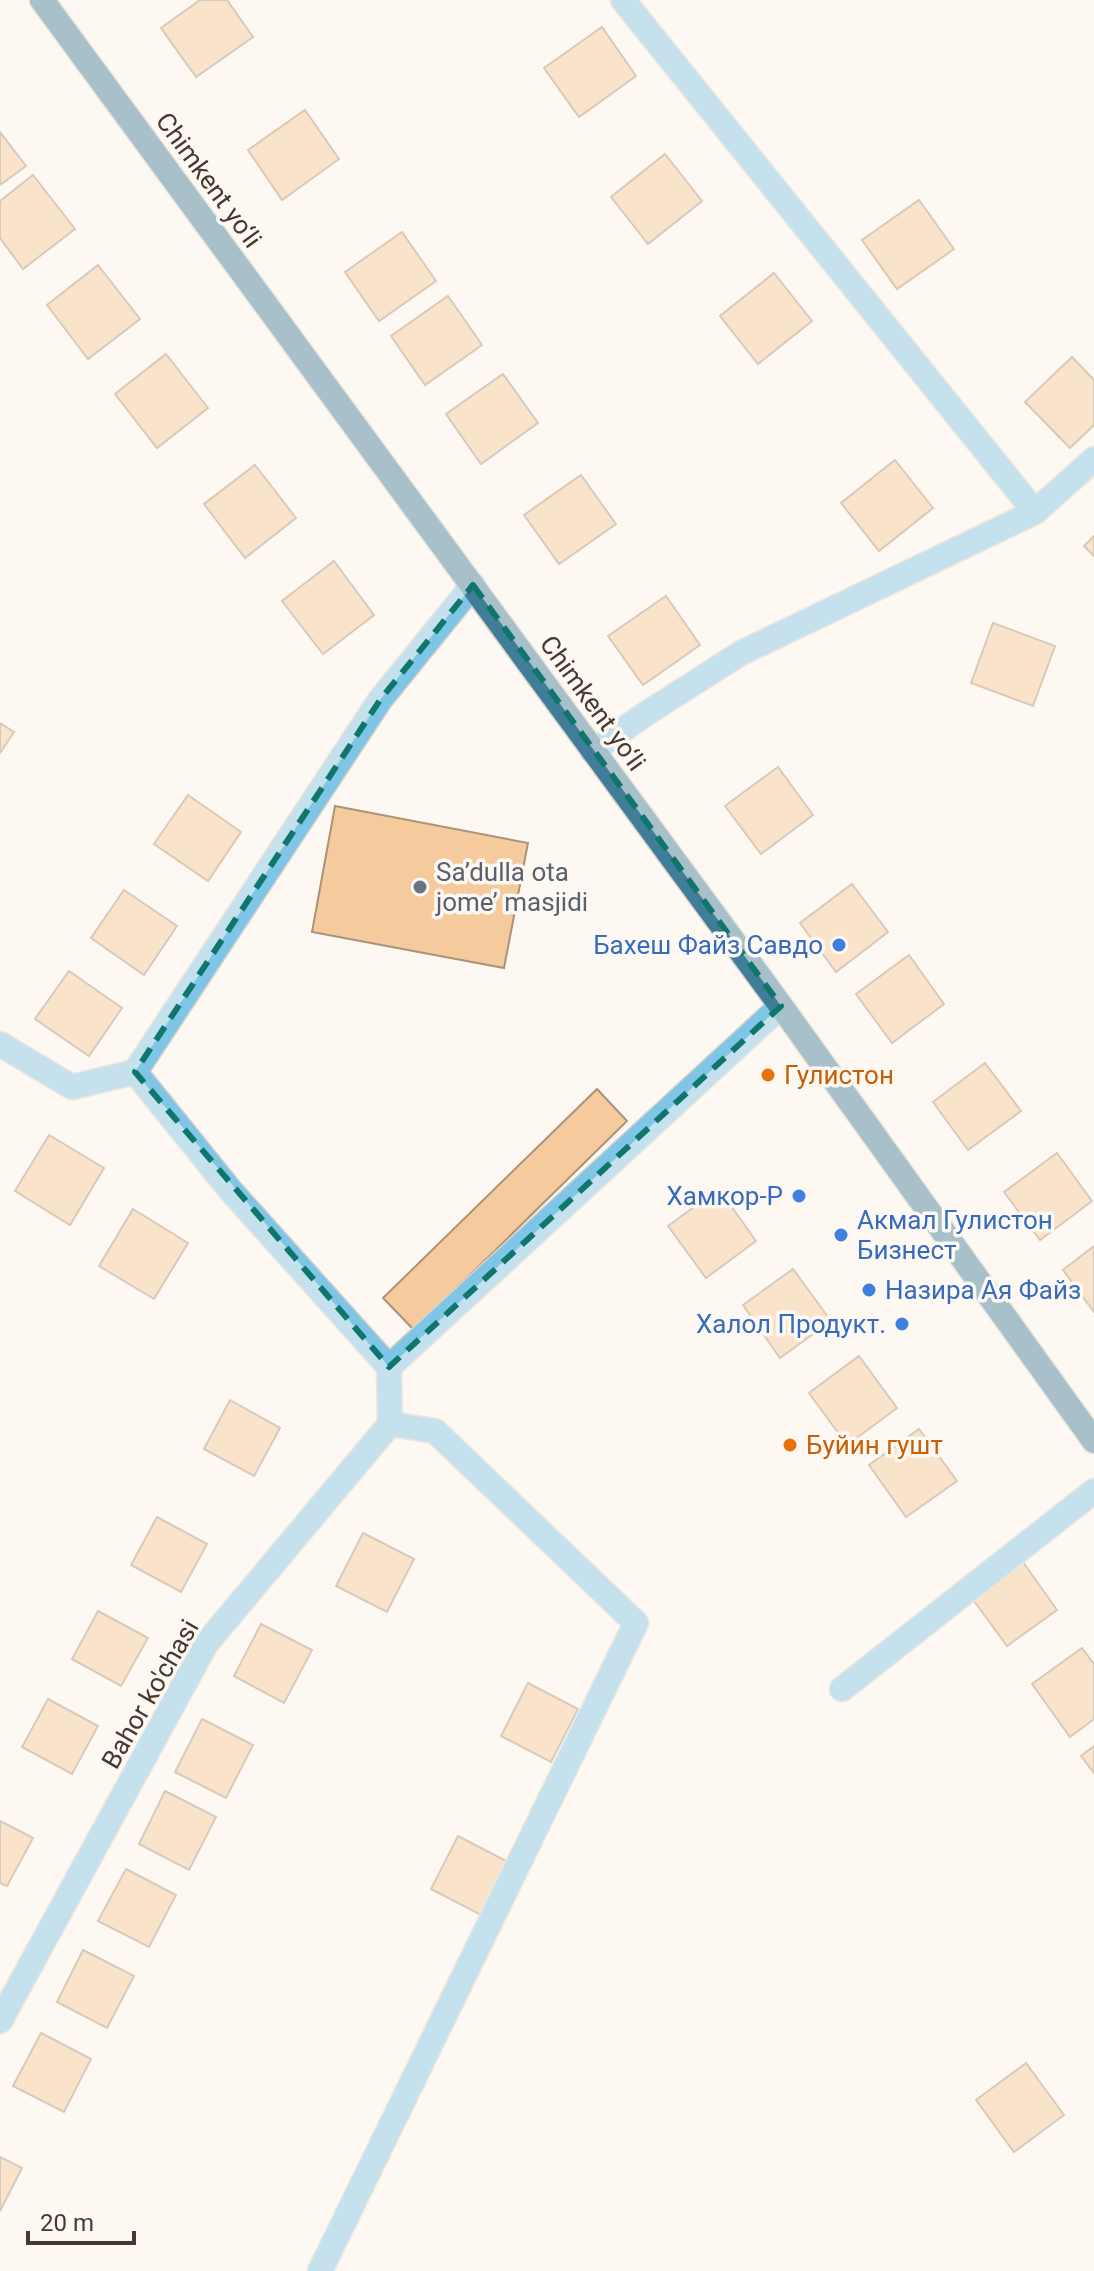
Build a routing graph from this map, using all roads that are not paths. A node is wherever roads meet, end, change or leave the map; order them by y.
1 (42, 0) edge
2 (623, 0) edge
3 (1094, 459) edge
4 (1035, 512) junction
5 (473, 585) junction
6 (593, 751) junction
7 (781, 1006) junction
8 (0, 1044) edge
9 (135, 1072) junction
10 (389, 1367) junction
11 (390, 1424) junction
12 (1094, 1441) edge
13 (1094, 1491) edge
14 (842, 1689) dead end
15 (0, 2021) edge
16 (320, 2271) edge

1 - 5 highway, Chimkent yo‘li
2 - 4 street
3 - 4 street
4 - 6 street
5 - 6 highway, Chimkent yo‘li
5 - 9 street
6 - 7 highway, Chimkent yo‘li
7 - 10 street
7 - 12 highway, Chimkent yo‘li
8 - 9 street
9 - 10 street
10 - 11 street
11 - 15 street, Bahor ko'chasi
11 - 16 street
13 - 14 street

